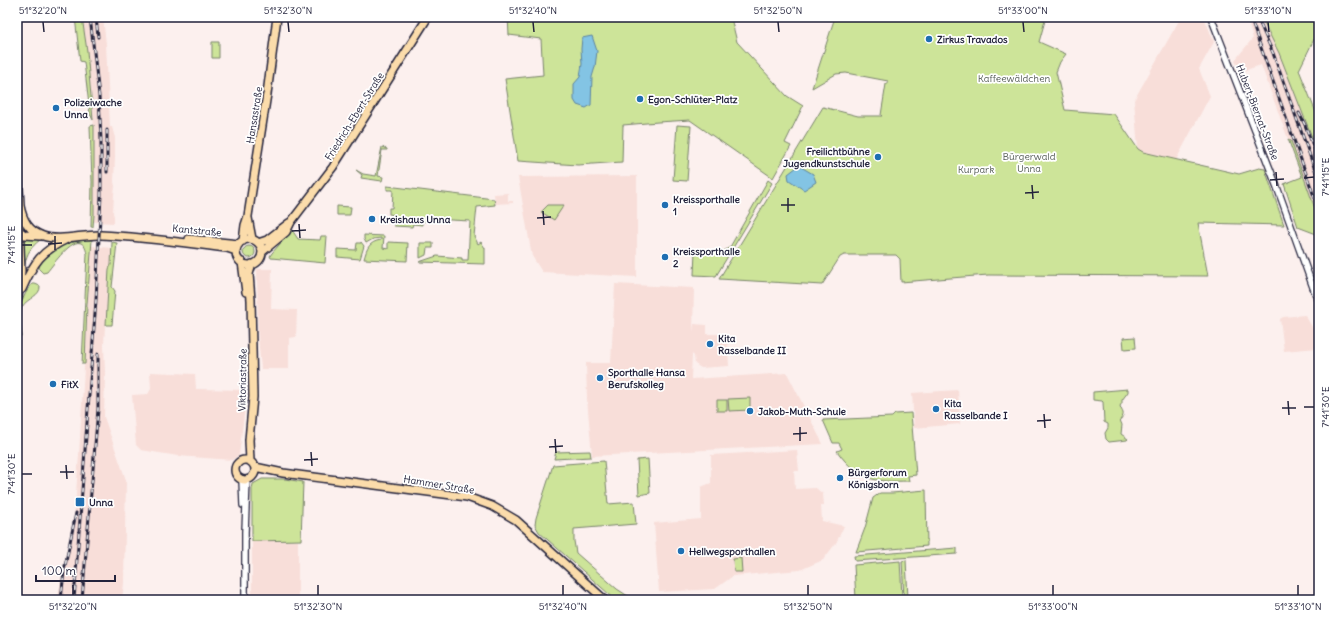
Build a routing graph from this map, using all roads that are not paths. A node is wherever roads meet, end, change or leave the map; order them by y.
1 (277, 17) edge
2 (428, 17) edge
3 (1211, 17) edge
4 (17, 148) edge
5 (20, 206) junction
6 (248, 216) junction
7 (291, 222) junction
8 (19, 230) junction
9 (44, 236) junction
10 (72, 236) junction
11 (255, 241) junction
12 (239, 245) junction
13 (262, 252) junction
14 (242, 262) junction
15 (252, 264) junction
16 (18, 300) edge
17 (1319, 304) edge
18 (251, 319) junction
19 (249, 463) junction
20 (283, 473) junction
21 (247, 478) junction
22 (245, 600) edge
23 (605, 600) edge

1 - 6 main road, Hansastraße
2 - 7 main road, Friedrich-Ebert-Straße
3 - 17 street, Hubert-Biernat-Straße
4 - 5 main road
5 - 8 main road
5 - 9 main road, Kantstraße
6 - 11 main road, Hansastraße
6 - 12 main road, Hansastraße
7 - 11 main road, Friedrich-Ebert-Straße
7 - 13 main road, Friedrich-Ebert-Straße
8 - 9 main road, Kantstraße
8 - 16 main road
9 - 10 main road, Kantstraße
10 - 12 main road, Kantstraße
10 - 16 main road, Kantstraße
11 - 12 main road
11 - 13 main road
12 - 14 main road
13 - 15 main road
14 - 15 main road
14 - 18 main road, Viktoriastraße
15 - 18 main road, Viktoriastraße
18 - 19 main road, Viktoriastraße
19 - 20 main road, Hammer Straße
19 - 21 main road
19 - 21 main road
20 - 21 main road, Hammer Straße
20 - 23 main road, Hammer Straße
21 - 22 street

